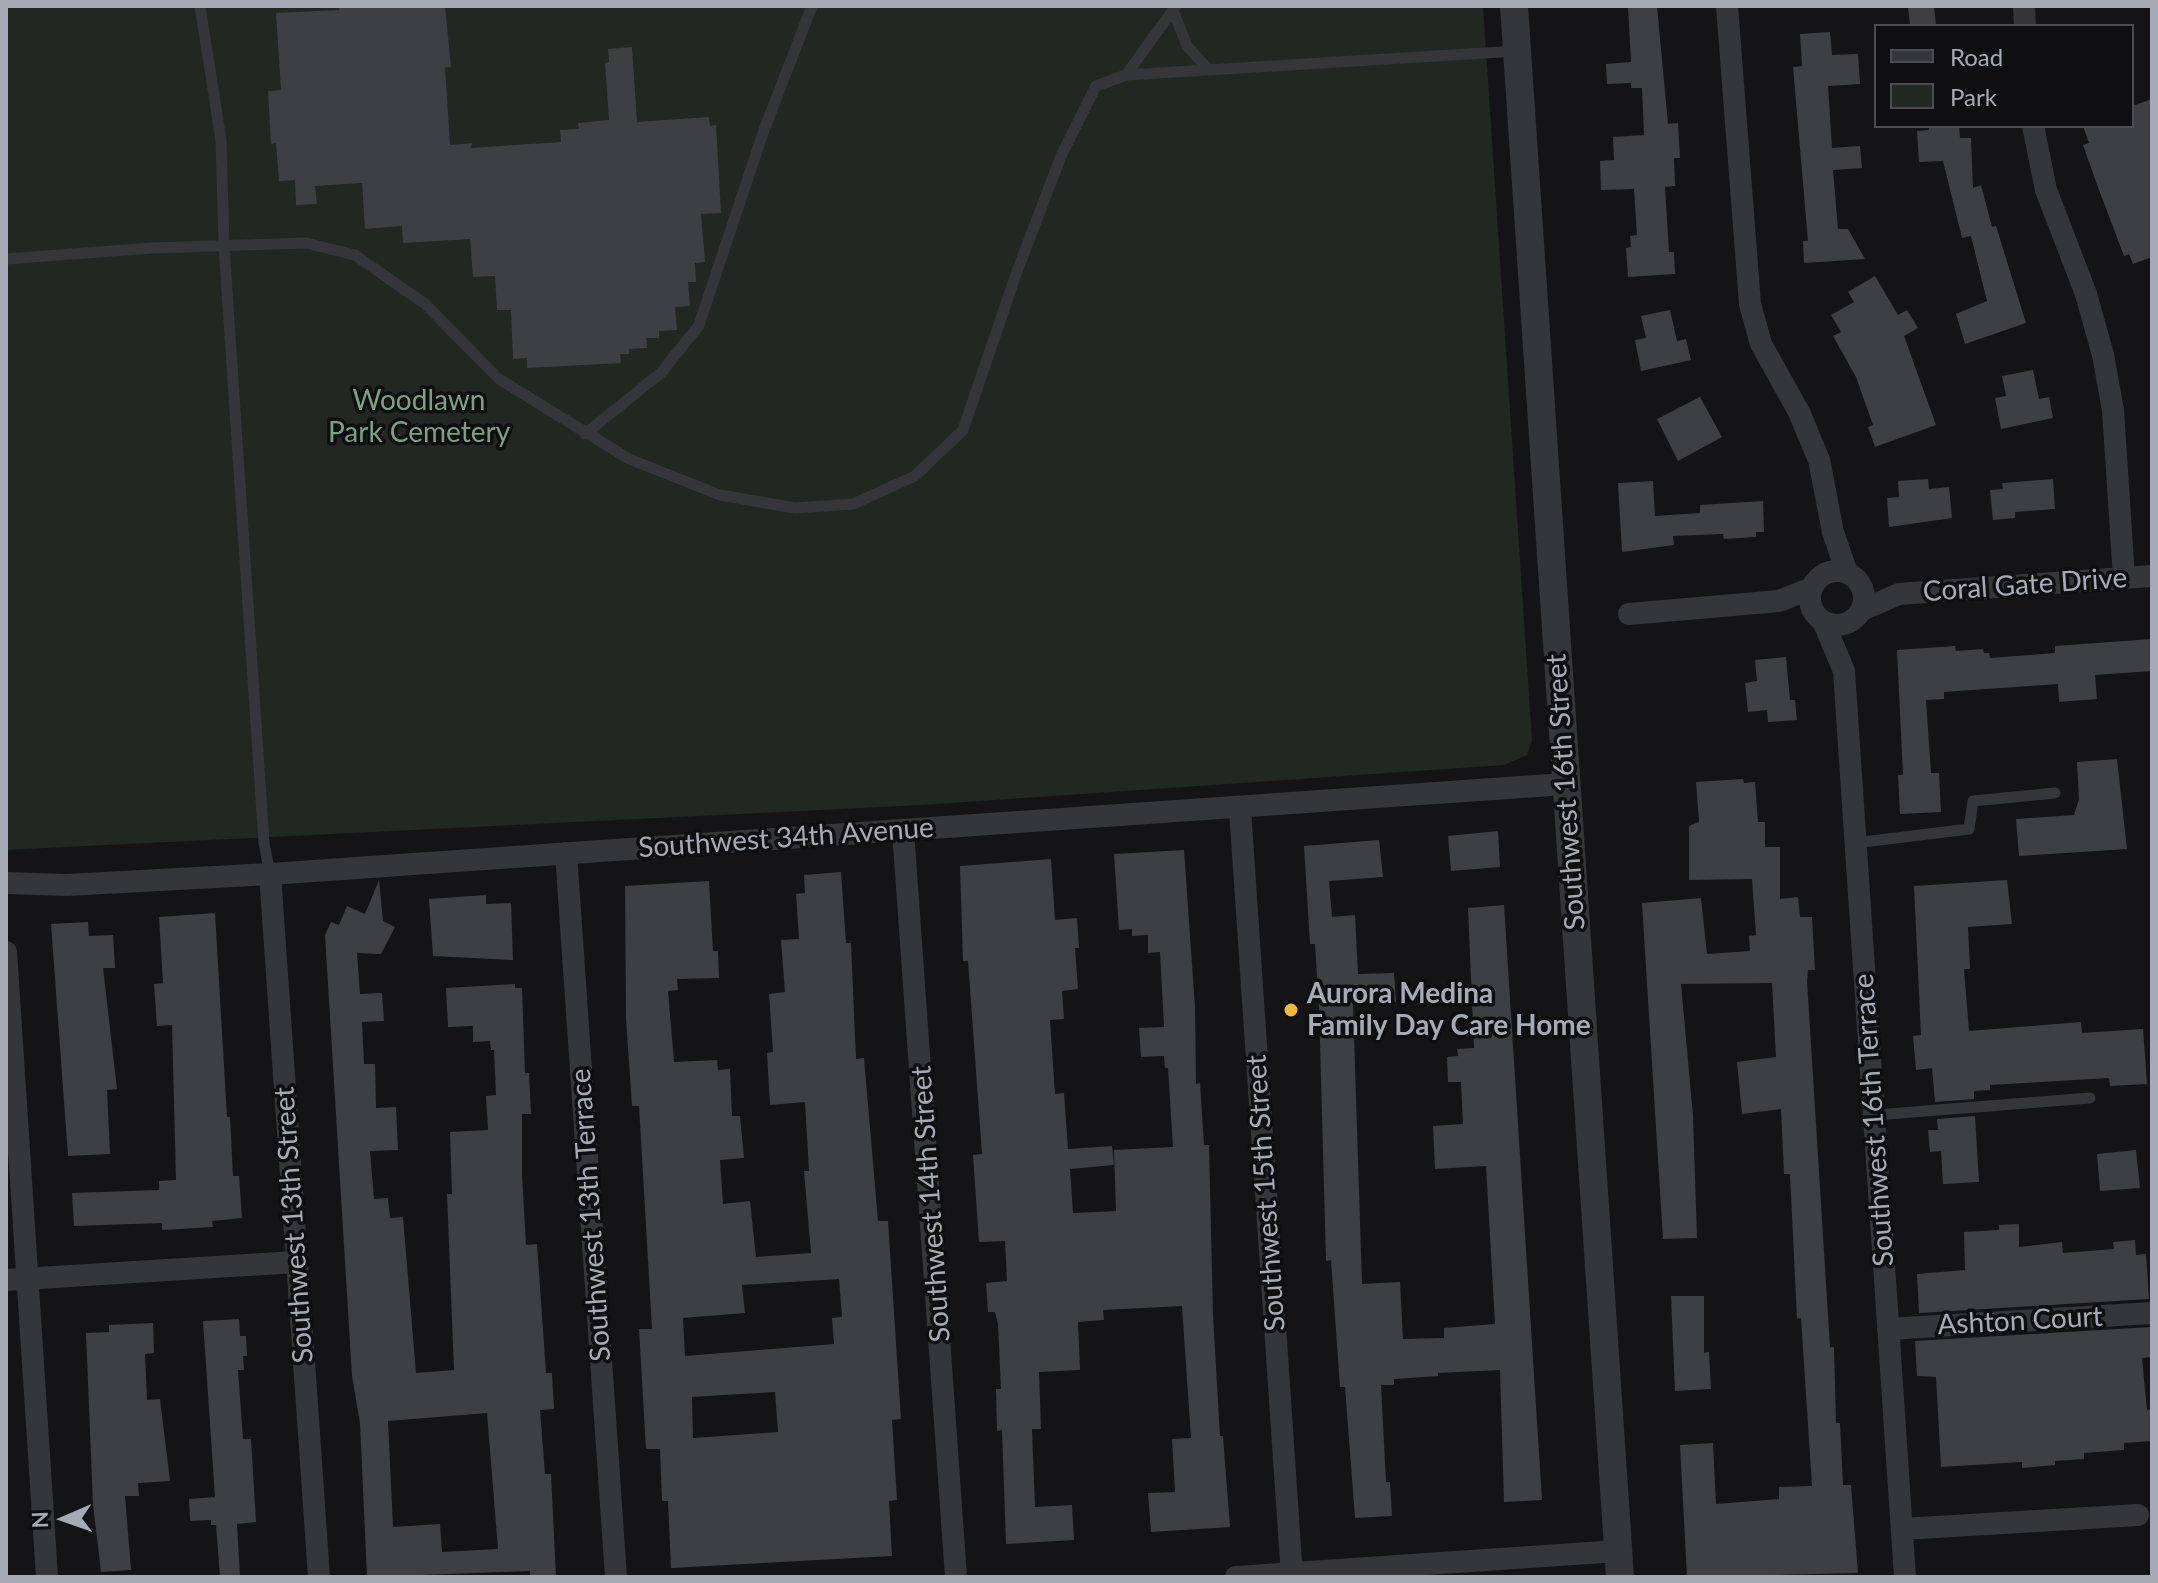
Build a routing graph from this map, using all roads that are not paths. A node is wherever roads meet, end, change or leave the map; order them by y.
1 (200, 6) edge
2 (812, 6) edge
3 (1514, 6) edge
4 (1727, 6) edge
5 (1174, 8) edge
6 (1517, 51) junction
7 (1209, 70) junction
8 (1126, 75) junction
9 (2033, 128) edge
10 (224, 246) junction
11 (6, 259) edge
12 (585, 434) junction
13 (1833, 532) junction
14 (2152, 576) edge
15 (1853, 578) junction
16 (2124, 578) junction
17 (1817, 582) junction
18 (1899, 594) junction
19 (1779, 601) junction
20 (1629, 614) dead end
21 (1858, 615) junction
22 (1820, 618) junction
23 (1843, 663) junction
24 (1565, 784) junction
25 (2055, 793) dead end
26 (1240, 809) junction
27 (903, 830) junction
28 (1855, 843) junction
29 (566, 853) junction
30 (270, 874) junction
31 (6, 883) edge
32 (6, 952) edge
33 (2090, 1098) dead end
34 (1875, 1115) junction
35 (296, 1262) junction
36 (16, 1279) edge
37 (2152, 1313) edge
38 (1888, 1329) junction
39 (2138, 1515) dead end
40 (1902, 1529) junction
41 (1619, 1564) edge
42 (1292, 1575) edge
43 (47, 1577) edge
44 (319, 1577) edge
45 (616, 1577) edge
46 (956, 1577) edge
47 (1236, 1577) edge
48 (1905, 1577) edge

1 - 10 lane
2 - 12 lane
3 - 6 street, Southwest 16th Street
4 - 13 street
5 - 7 lane
5 - 8 lane
6 - 7 lane
6 - 24 street, Southwest 16th Street
7 - 8 lane
8 - 12 lane
9 - 16 street
10 - 11 lane
10 - 12 lane
10 - 30 lane
13 - 15 street
13 - 17 street
14 - 16 street, Coral Gate Drive
15 - 17 street
15 - 18 street, Coral Gate Drive
15 - 21 street
16 - 18 street, Coral Gate Drive
17 - 19 street
17 - 22 street
18 - 21 street, Coral Gate Drive
19 - 20 street
19 - 22 street
21 - 22 street
21 - 23 street, Southwest 16th Terrace
22 - 23 street, Southwest 16th Terrace
23 - 28 street, Southwest 16th Terrace
24 - 26 street, Southwest 34th Avenue
24 - 41 street, Southwest 16th Street
25 - 28 lane
26 - 27 street, Southwest 34th Avenue
26 - 42 street, Southwest 15th Street
27 - 29 street, Southwest 34th Avenue
27 - 46 street, Southwest 14th Street
28 - 34 street, Southwest 16th Terrace
29 - 30 street, Southwest 34th Avenue
29 - 45 street, Southwest 13th Terrace
30 - 31 street, Southwest 34th Avenue
30 - 35 street, Southwest 13th Street
32 - 36 street
33 - 34 lane
34 - 38 street, Southwest 16th Terrace
35 - 36 street
35 - 44 street, Southwest 13th Street
36 - 43 street
37 - 38 street, Ashton Court
38 - 40 street, Southwest 16th Terrace
39 - 40 street
40 - 48 street, Southwest 16th Terrace
41 - 42 street
42 - 47 street

